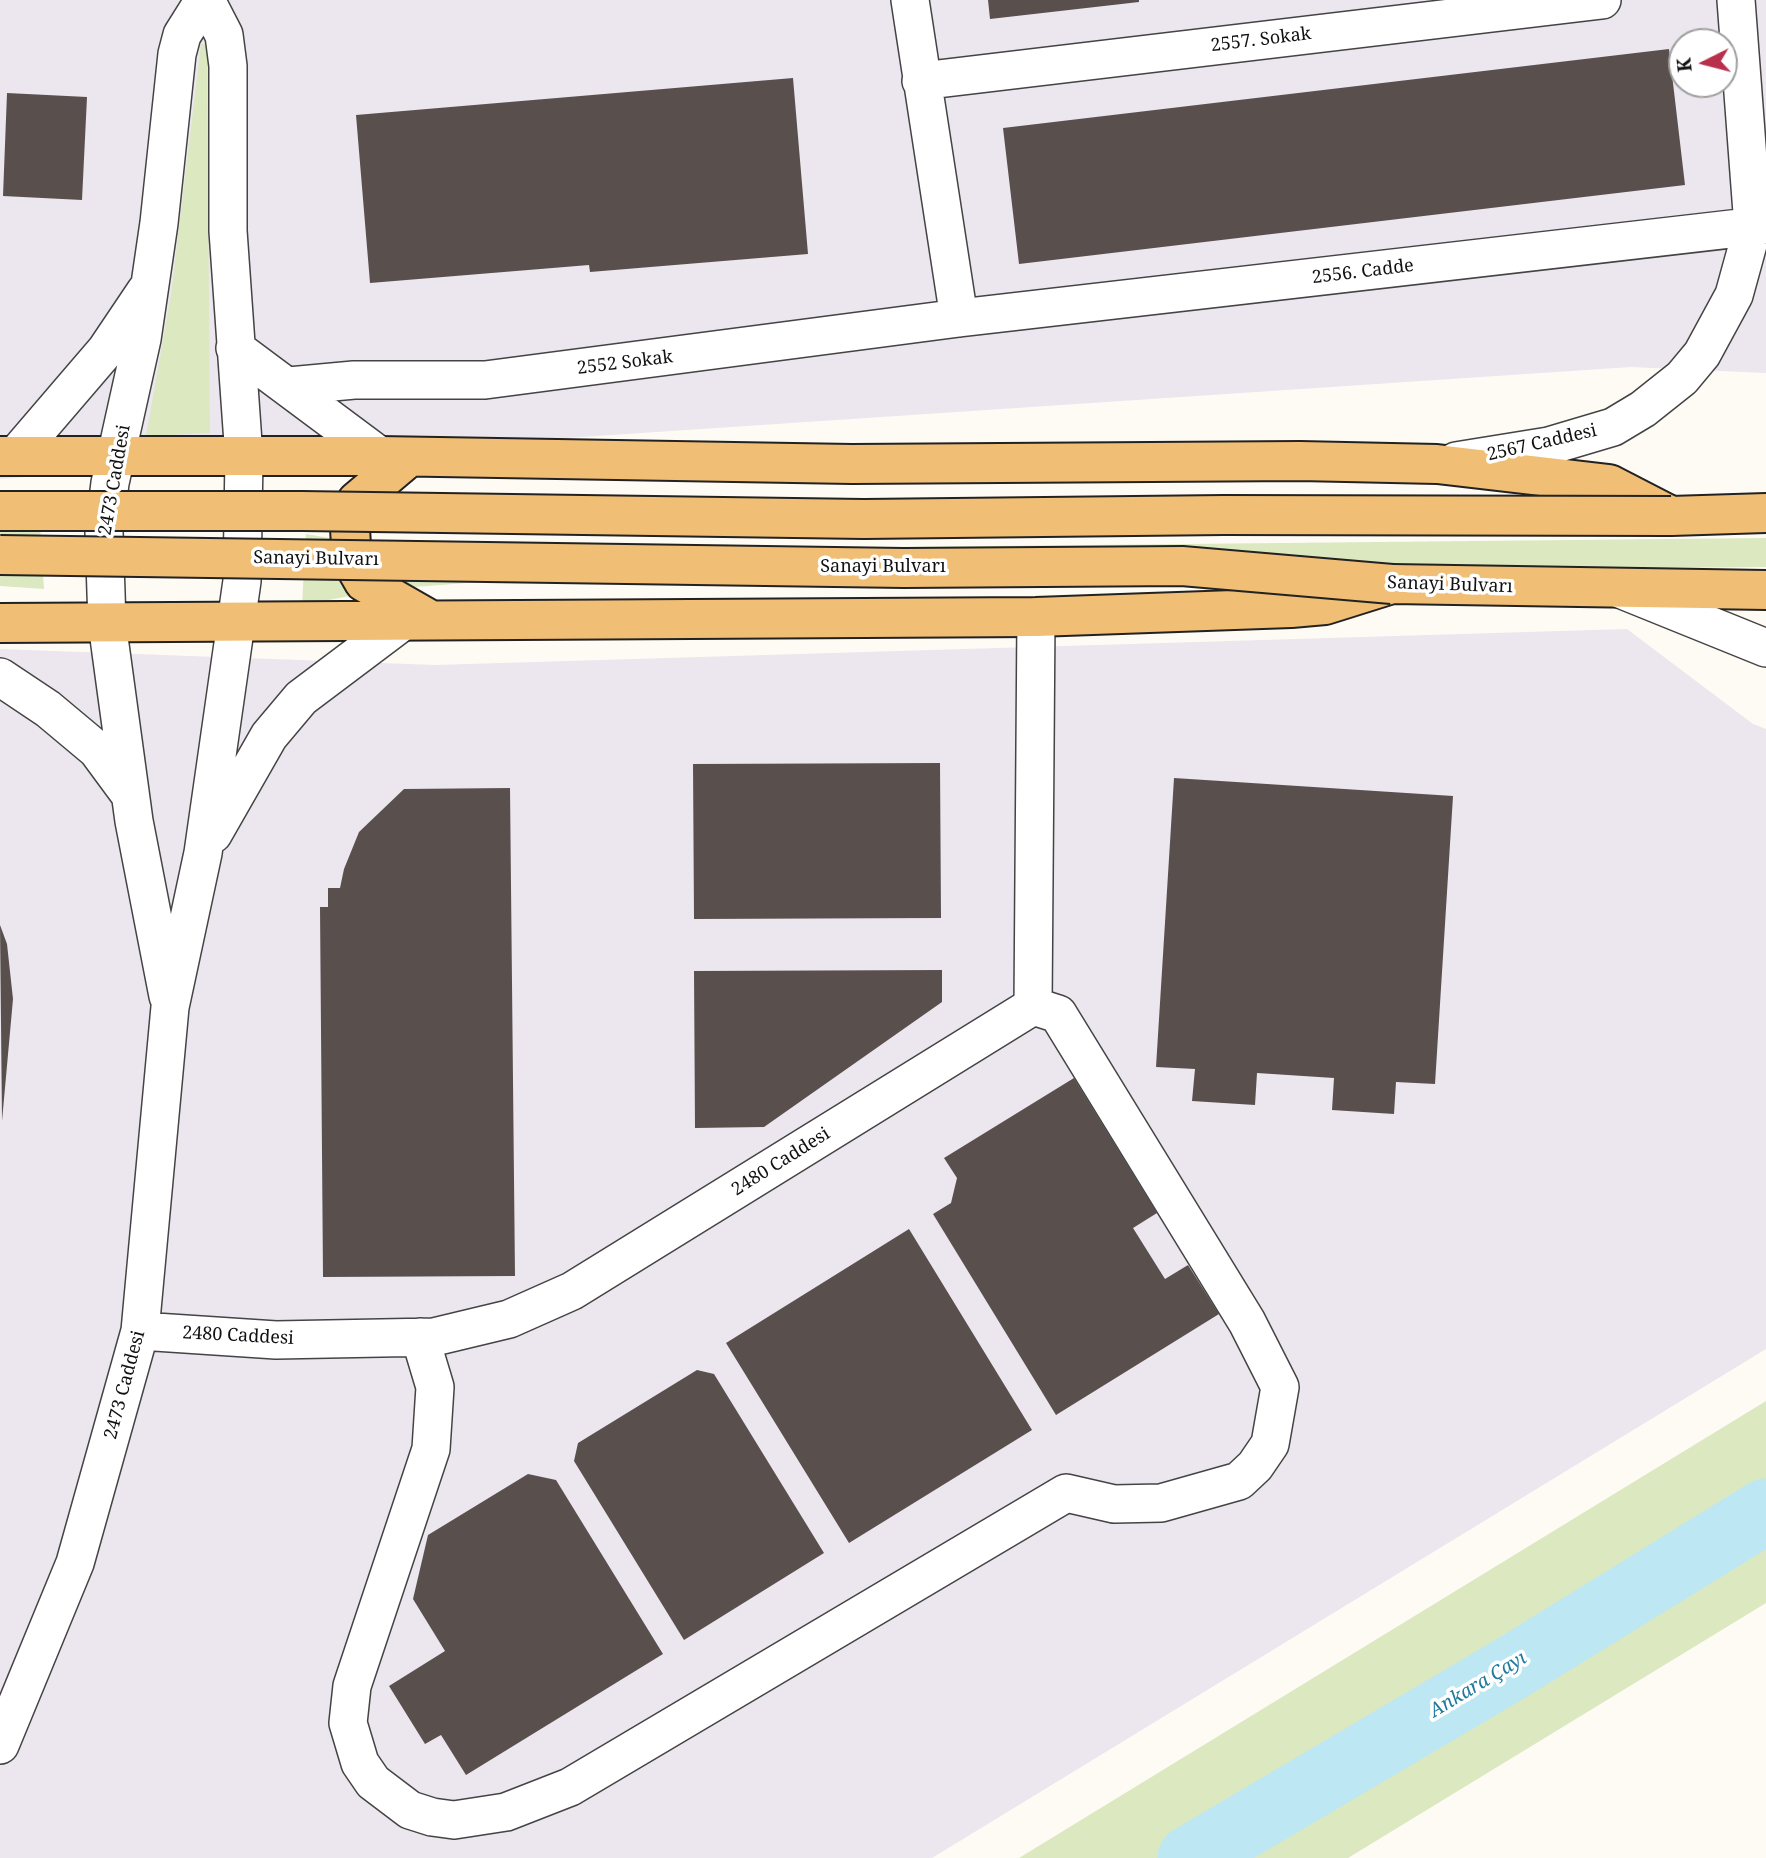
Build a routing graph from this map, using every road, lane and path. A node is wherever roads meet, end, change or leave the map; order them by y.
1 (205, 0) edge
2 (910, 0) edge
3 (1602, 0) edge
4 (1736, 0) edge
5 (921, 81) junction
6 (1762, 236) edge
7 (150, 286) junction
8 (959, 318) junction
9 (235, 348) junction
10 (289, 386) junction
11 (8, 455) edge
12 (117, 457) junction
13 (244, 457) junction
14 (395, 457) junction
15 (1437, 464) junction
16 (0, 511) edge
17 (1766, 513) edge
18 (1671, 516) junction
19 (0, 555) edge
20 (1392, 584) junction
21 (1619, 589) junction
22 (1766, 590) edge
23 (1036, 617) junction
24 (417, 619) junction
25 (236, 621) junction
26 (0, 623) edge
27 (107, 623) junction
28 (1766, 648) edge
29 (0, 677) edge
30 (131, 798) junction
31 (203, 853) junction
32 (1033, 1006) junction
33 (170, 1007) junction
34 (141, 1331) junction
35 (420, 1337) junction
36 (0, 1745) edge

1 - 7 street, 2473 Caddesi
1 - 9 street, 2473 Caddesi
2 - 5 street
3 - 5 street, 2557. Sokak
4 - 6 street, 2567 Caddesi
5 - 8 street
6 - 8 street, 2556. Cadde
6 - 15 street, 2567 Caddesi
7 - 11 street
7 - 12 street, 2473 Caddesi
8 - 10 street, 2552 Sokak
9 - 10 street
9 - 13 street, 2473 Caddesi
10 - 14 street
11 - 12 main road
12 - 13 main road
12 - 27 street, 2473 Caddesi
13 - 14 main road
13 - 25 street, 2473 Caddesi
14 - 15 main road
14 - 24 main road
15 - 18 main road
16 - 18 main road, bridge
17 - 18 main road
19 - 20 main road, Sanayi Bulvarı, bridge
20 - 21 main road, Sanayi Bulvarı
20 - 23 main road
21 - 22 main road, Sanayi Bulvarı
21 - 28 street
23 - 24 main road
23 - 32 street
24 - 25 main road
24 - 31 street
25 - 27 main road
25 - 31 street, 2473 Caddesi
26 - 27 main road
27 - 30 street, 2473 Caddesi
29 - 30 street
30 - 33 street, 2473 Caddesi
31 - 33 street, 2473 Caddesi
32 - 35 street, 2480 Caddesi
32 - 35 street
33 - 34 street, 2473 Caddesi
34 - 35 street, 2480 Caddesi
34 - 36 street, 2473 Caddesi

